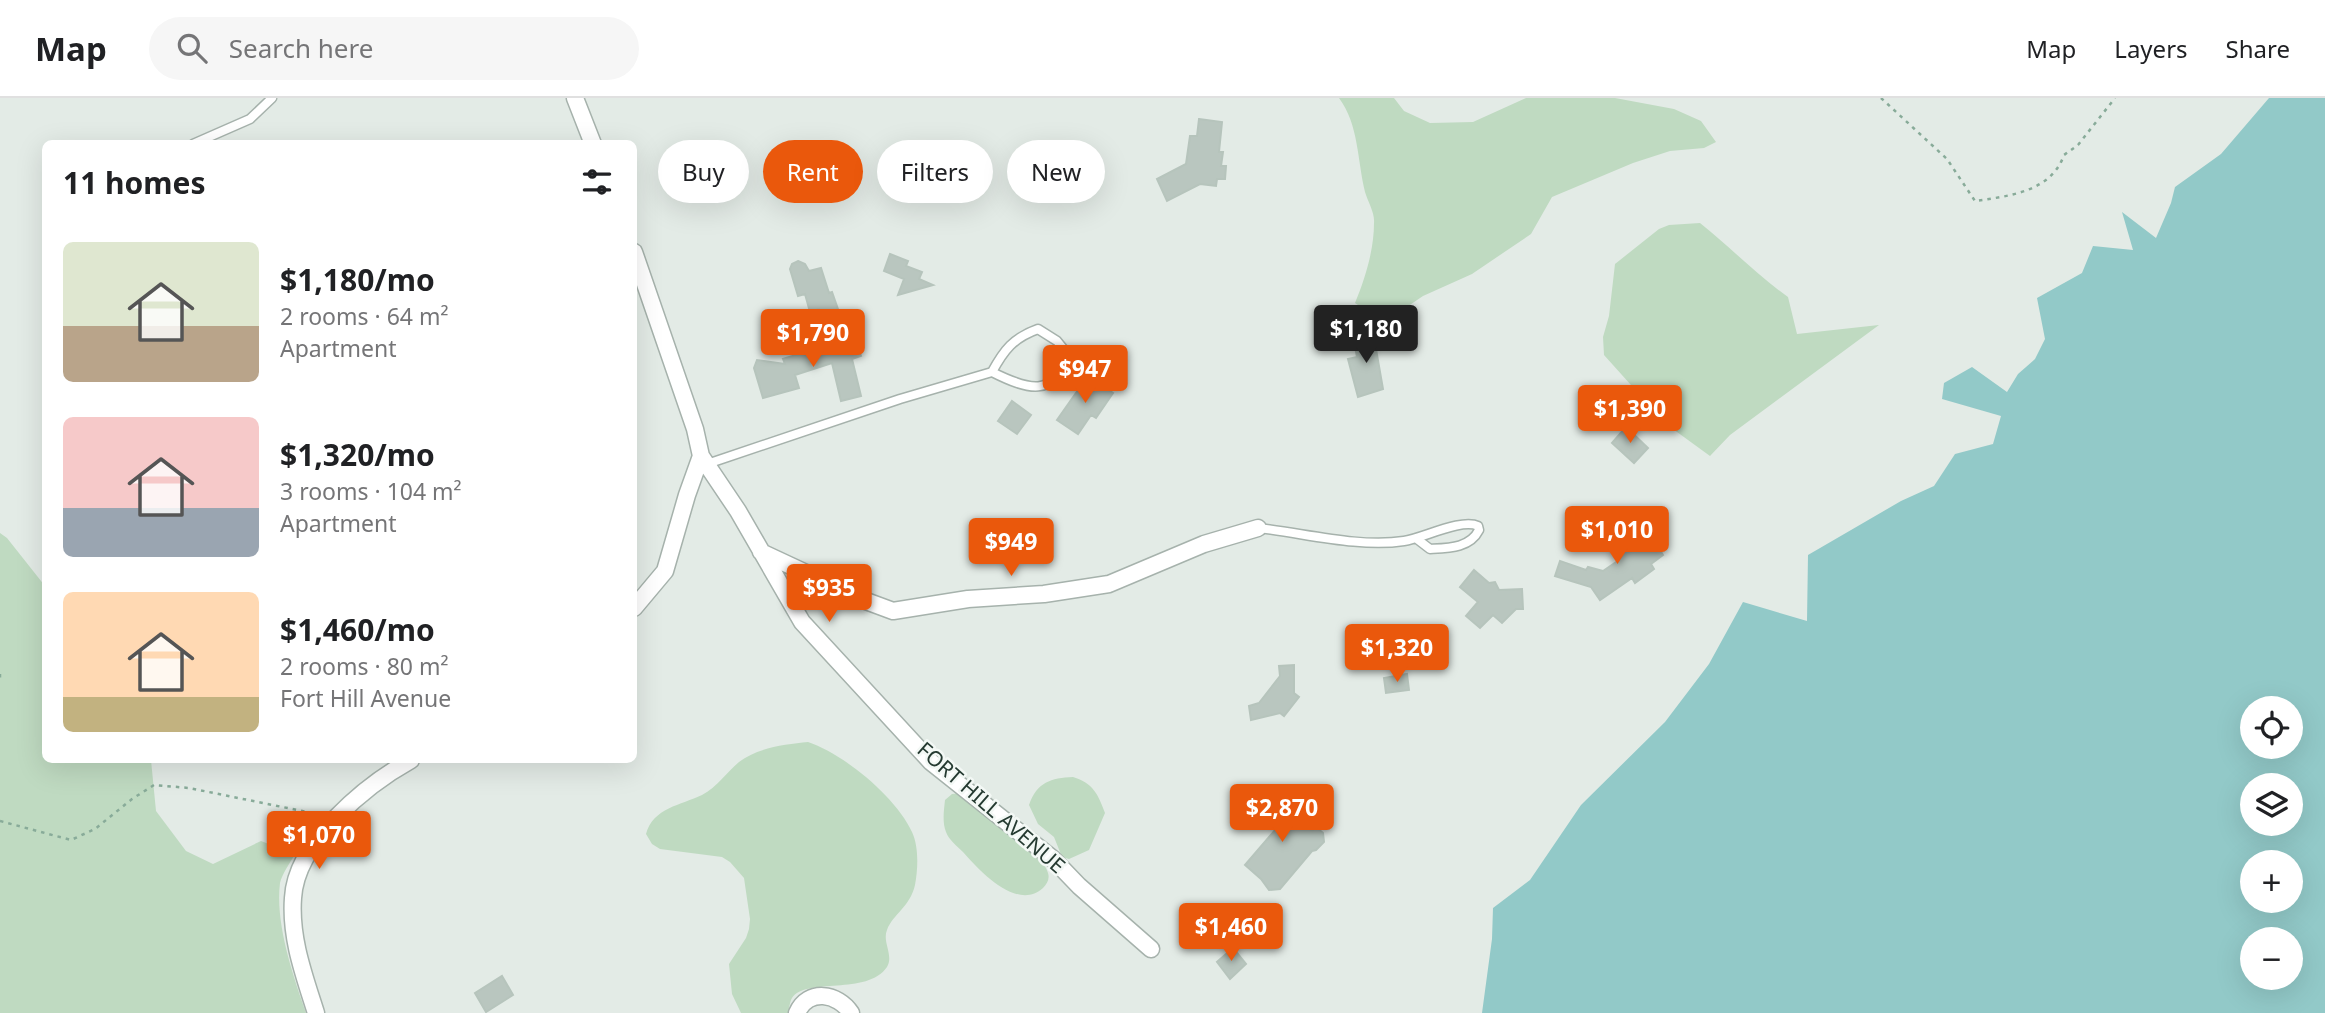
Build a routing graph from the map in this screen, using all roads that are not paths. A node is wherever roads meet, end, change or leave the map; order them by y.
1 (272, 98) edge
2 (575, 98) edge
3 (202, 140) edge
4 (591, 140) edge
5 (637, 261) edge
6 (992, 372) junction
7 (704, 460) junction
8 (1258, 527) joint
9 (1417, 539) junction
10 (761, 552) junction
11 (637, 605) edge
12 (406, 763) edge
13 (1151, 949) dead end
14 (316, 1013) edge
15 (797, 1013) edge
16 (851, 1013) edge

1 - 3 lane
2 - 4 street
5 - 7 street, FORT HILL AVENUE
6 - 6 lane
6 - 7 lane
7 - 10 street, FORT HILL AVENUE
7 - 11 street
8 - 9 lane
8 - 10 street
9 - 9 lane
10 - 13 street, FORT HILL AVENUE
12 - 14 street
15 - 16 street

